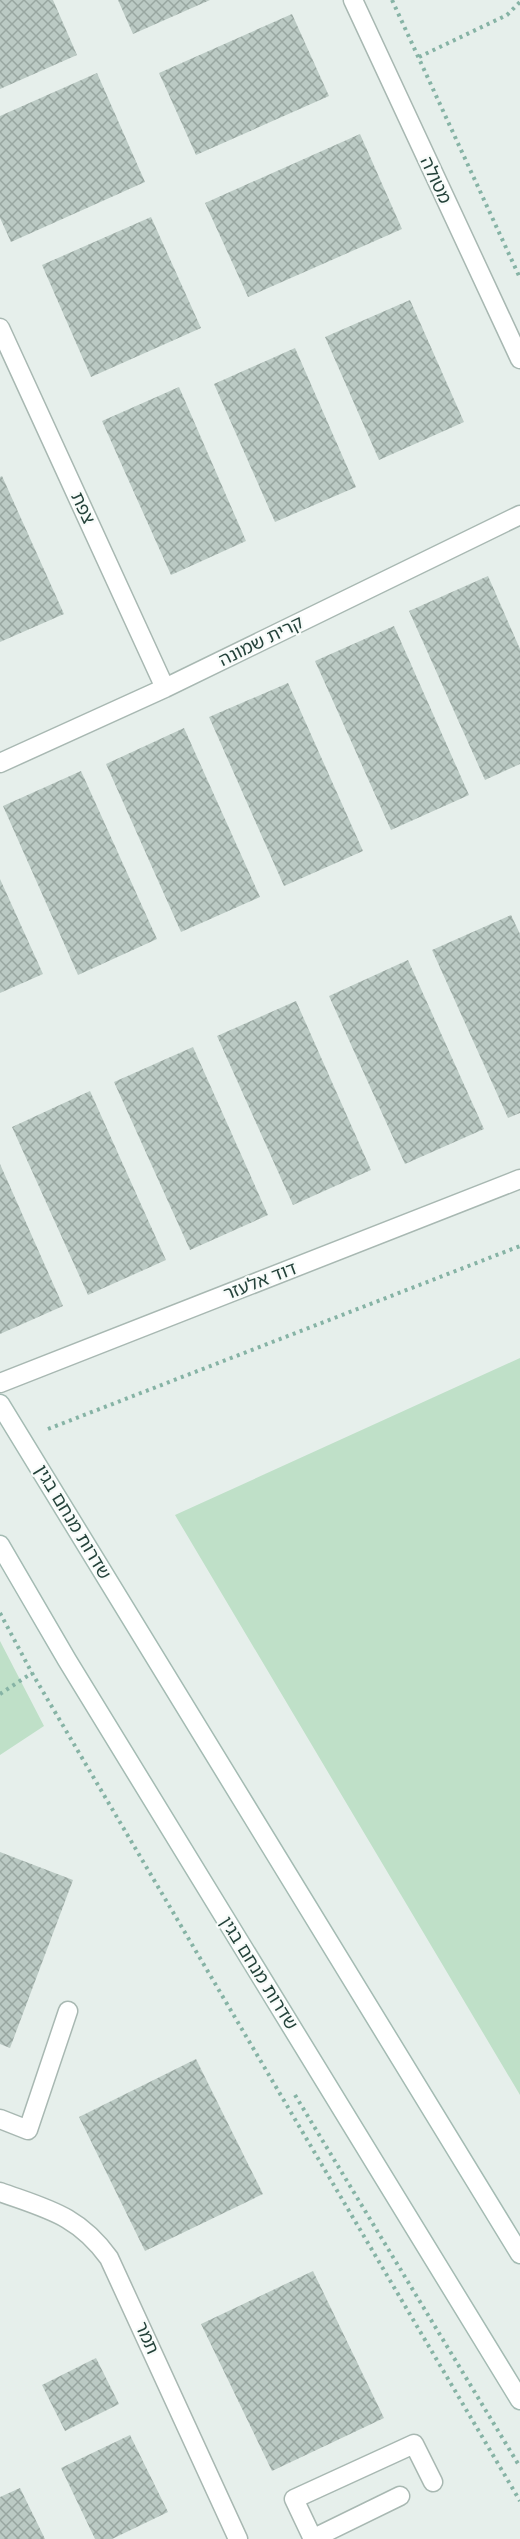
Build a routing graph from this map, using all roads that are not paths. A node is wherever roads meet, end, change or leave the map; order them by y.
1 (353, 0) edge
2 (0, 327) edge
3 (520, 359) edge
4 (520, 514) edge
5 (165, 688) junction
6 (0, 763) edge
7 (520, 1179) edge
8 (0, 1383) edge
9 (0, 1404) edge
10 (0, 1545) edge
11 (68, 2011) dead end
12 (0, 2119) edge
13 (0, 2192) edge
14 (520, 2254) edge
15 (520, 2400) edge
16 (433, 2482) dead end
17 (400, 2496) dead end
18 (238, 2539) edge
19 (313, 2539) edge

1 - 3 street, מטולה
2 - 5 street, צפת
4 - 5 street, קרית שמונה
5 - 6 street, קרית שמונה
7 - 8 street, דוד אלעזר
9 - 14 street, שדרות מנחם בגין
10 - 15 street, שדרות מנחם בגין
11 - 12 street
13 - 18 street, תמר
16 - 19 street
17 - 19 street

